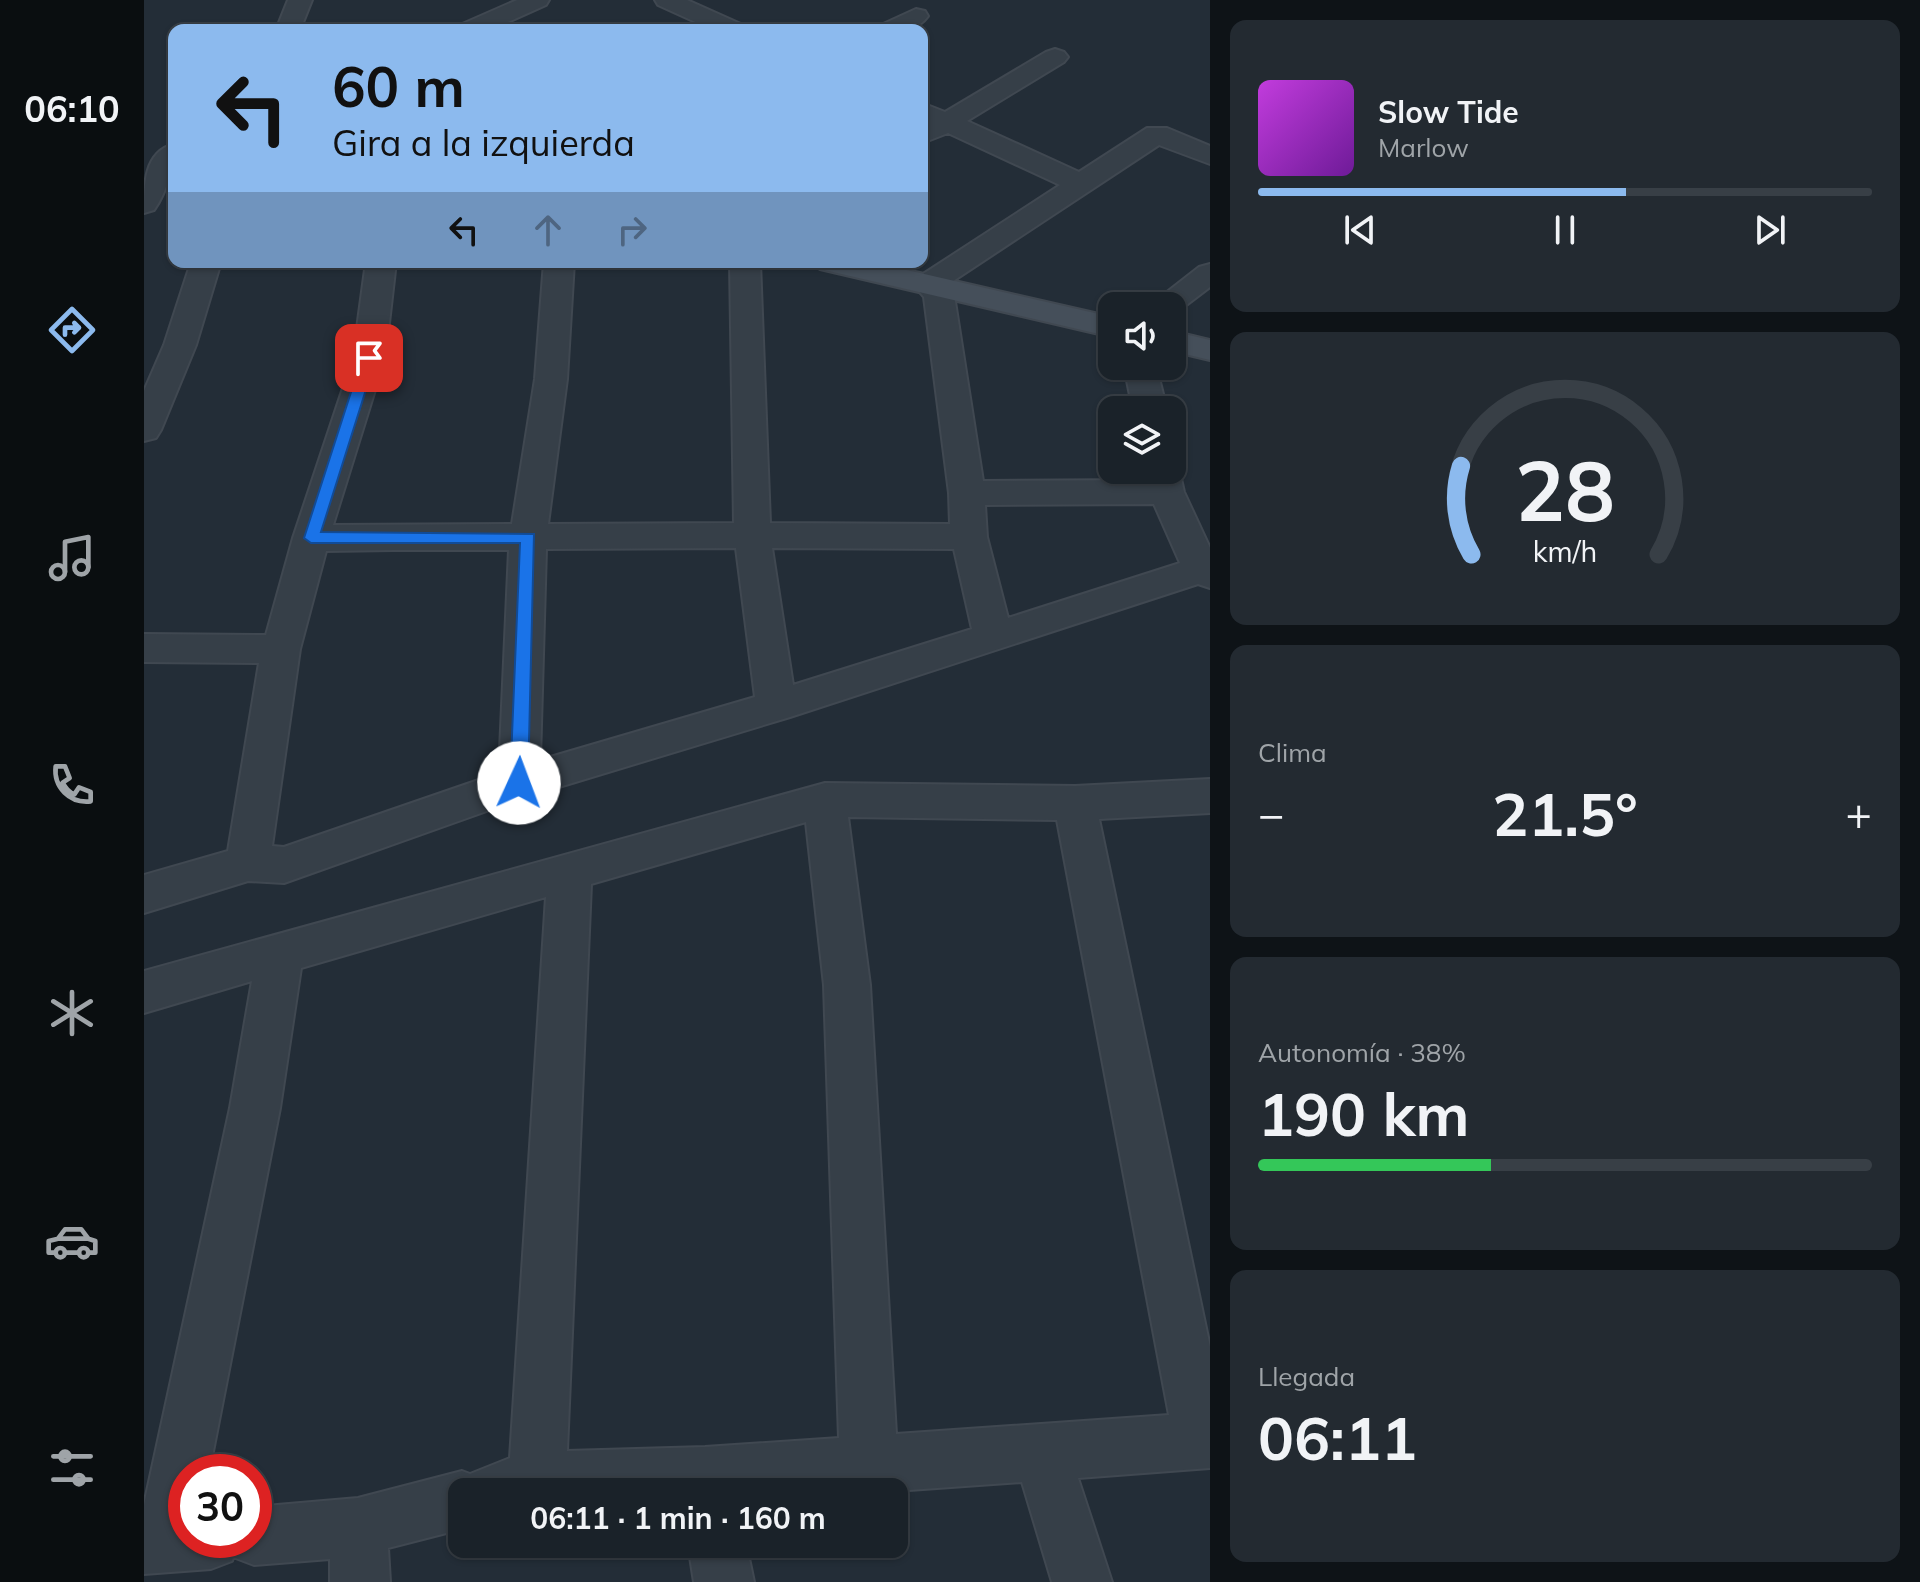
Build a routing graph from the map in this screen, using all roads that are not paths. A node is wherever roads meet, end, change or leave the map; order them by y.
1 (537, 0) edge
2 (667, 0) edge
3 (303, 1) edge
4 (916, 16) dead end
5 (705, 18) junction
6 (731, 18) edge
7 (291, 24) edge
8 (483, 24) edge
9 (692, 24) edge
10 (901, 24) edge
11 (1055, 57) dead end
12 (928, 114) edge
13 (948, 122) junction
14 (928, 134) edge
15 (168, 137) edge
16 (1210, 156) edge
17 (1082, 184) junction
18 (144, 204) edge
19 (204, 268) edge
20 (380, 268) edge
21 (559, 268) edge
22 (745, 268) edge
23 (857, 268) edge
24 (1210, 273) edge
25 (928, 284) junction
26 (1184, 292) edge
27 (1098, 324) edge
28 (1186, 344) edge
29 (1210, 350) edge
30 (144, 430) edge
31 (1115, 484) edge
32 (1165, 484) edge
33 (967, 493) junction
34 (752, 533) junction
35 (969, 537) junction
36 (311, 538) junction
37 (528, 538) junction
38 (1207, 571) edge
39 (993, 635) junction
40 (144, 648) edge
41 (281, 649) junction
42 (776, 706) junction
43 (519, 783) junction
44 (1210, 796) edge
45 (825, 800) junction
46 (1075, 803) junction
47 (248, 863) junction
48 (570, 870) junction
49 (144, 894) edge
50 (280, 953) junction
51 (144, 992) edge
52 (1206, 1440) edge
53 (190, 1454) edge
54 (1042, 1454) junction
55 (869, 1466) junction
56 (515, 1478) edge
57 (760, 1478) edge
58 (448, 1507) edge
59 (272, 1539) edge
60 (359, 1555) edge
61 (720, 1558) edge
62 (724, 1582) edge
63 (1082, 1582) edge

1 - 8 street
2 - 5 street
3 - 7 street
4 - 10 street
5 - 6 street
5 - 9 street
11 - 13 street
12 - 13 street
13 - 14 street
13 - 17 street
15 - 18 street
16 - 17 street
17 - 25 street
19 - 30 street
20 - 36 street
21 - 37 street
22 - 34 street
23 - 25 street
24 - 26 street
25 - 27 street
25 - 33 street
28 - 29 street
31 - 33 street
32 - 38 street
33 - 35 street
34 - 35 street
34 - 37 street
34 - 42 street
35 - 39 street
36 - 37 street
36 - 41 street
37 - 43 street
38 - 39 street
39 - 42 street
40 - 41 street
41 - 47 street
42 - 43 street
43 - 47 street
44 - 46 street
45 - 46 street
45 - 48 street
45 - 55 street
46 - 52 street
47 - 49 street
48 - 50 street
48 - 56 street
50 - 51 street
50 - 53 street
52 - 54 street
54 - 55 street
54 - 63 street
55 - 57 street
58 - 60 street
59 - 60 street
61 - 62 street

